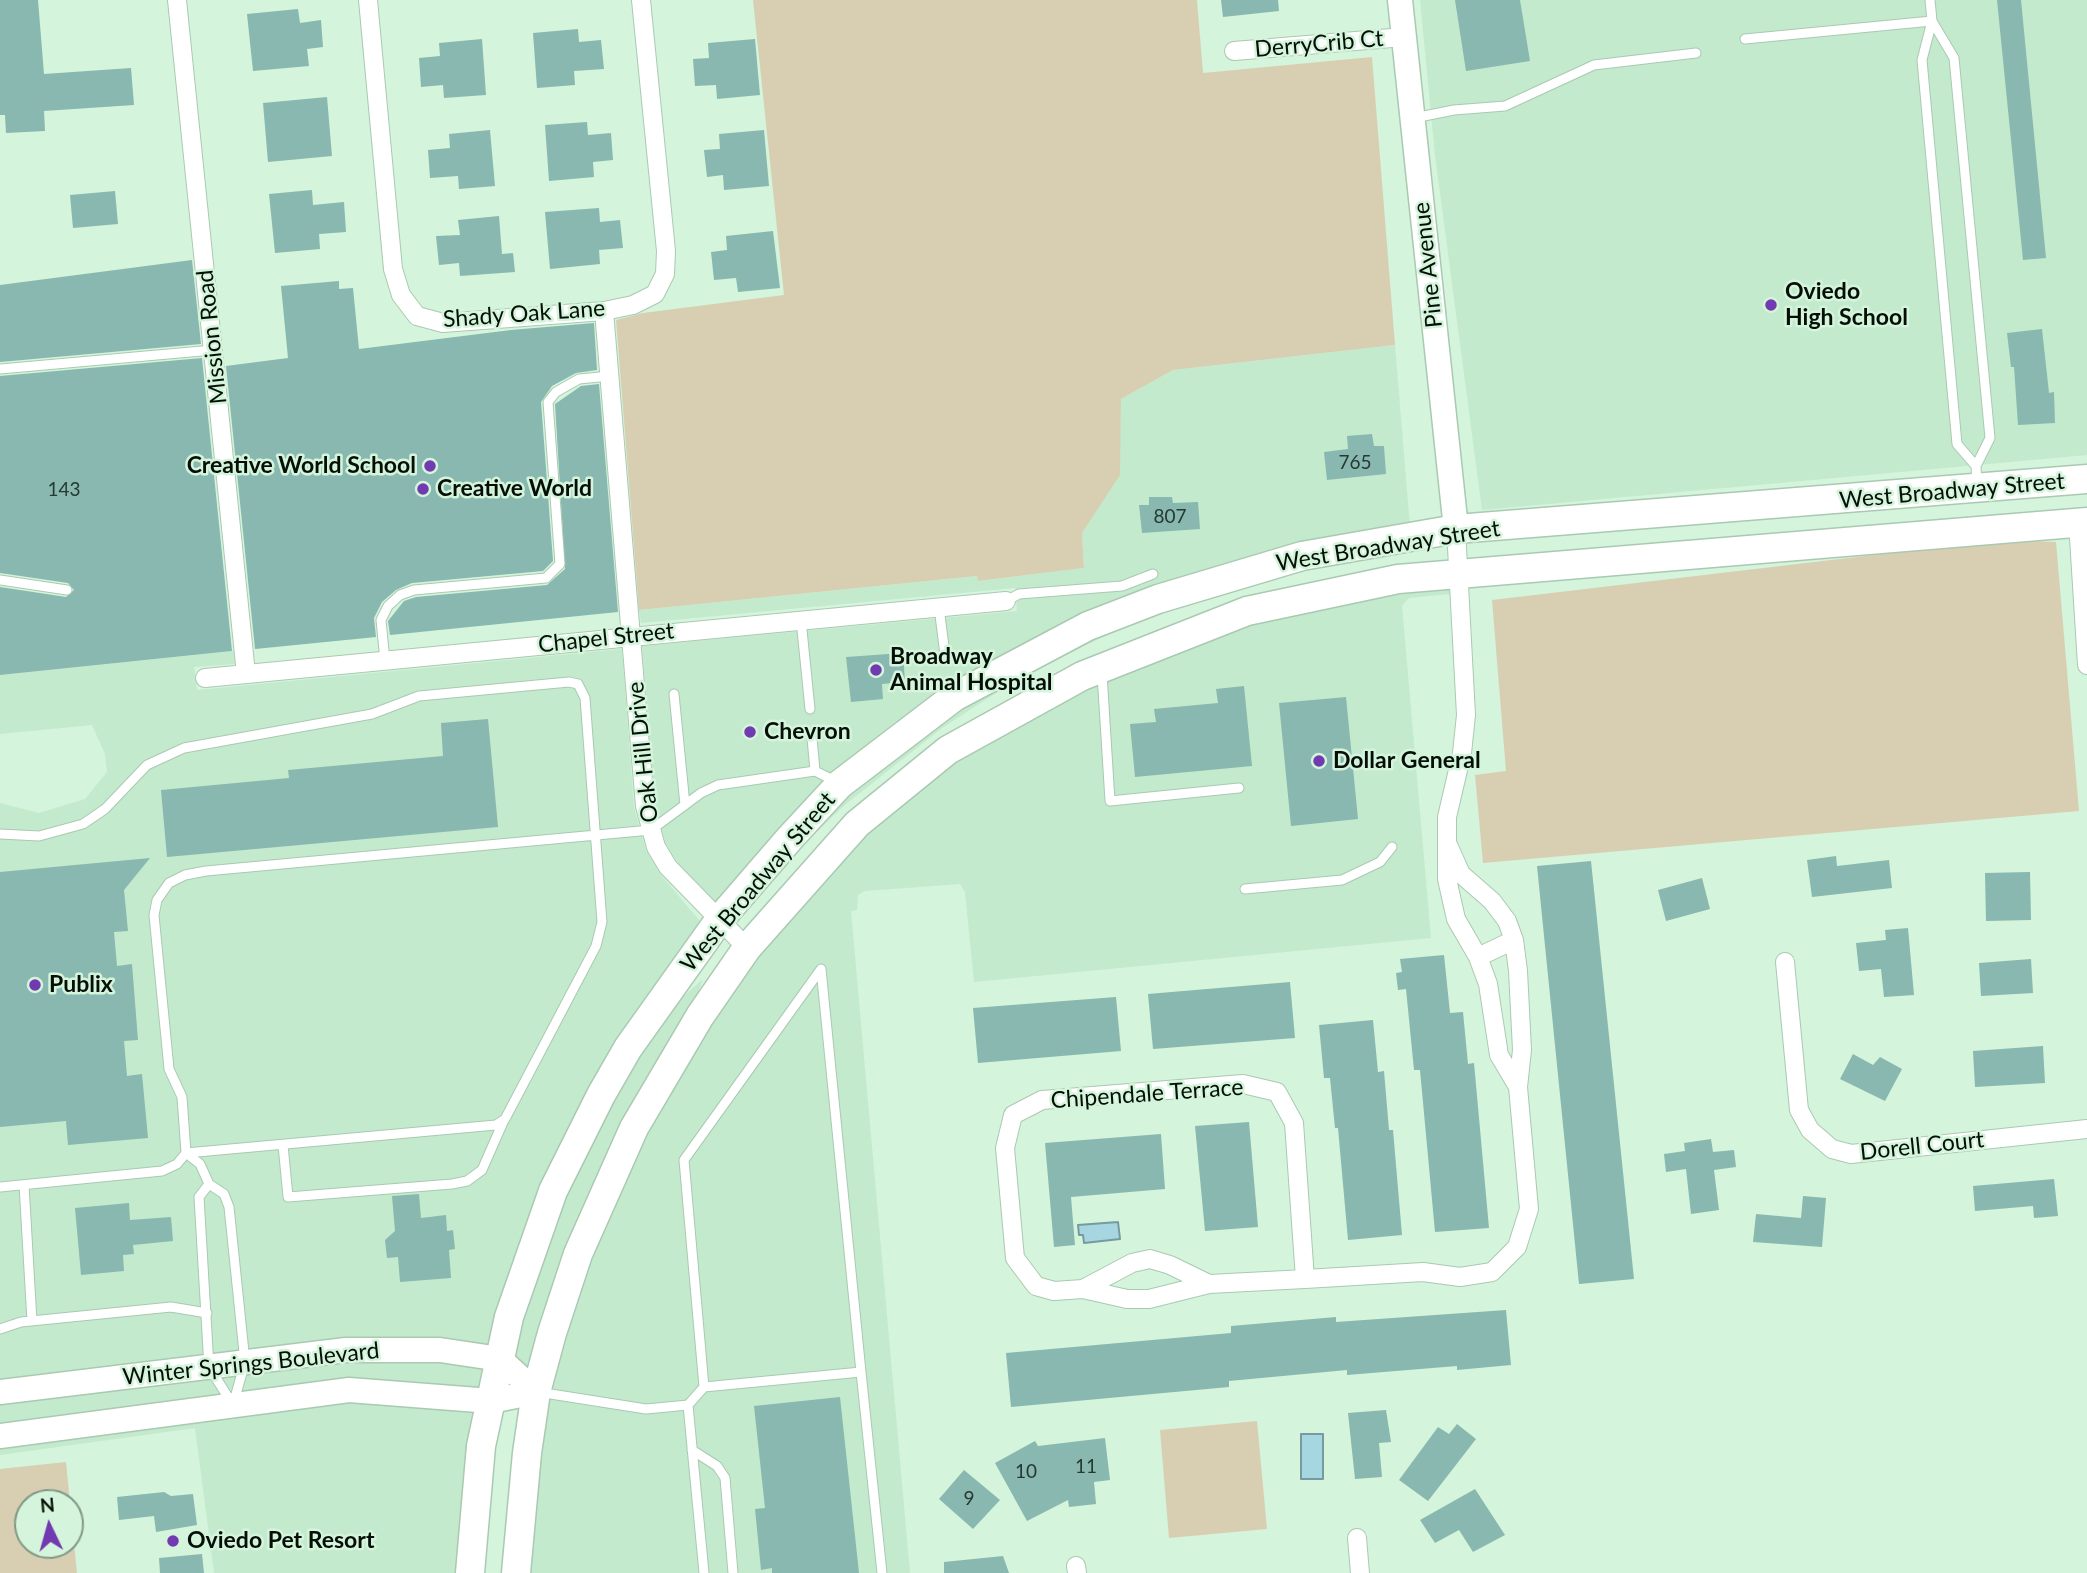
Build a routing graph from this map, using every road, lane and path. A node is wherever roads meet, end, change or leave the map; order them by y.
1 (177, 0) edge
2 (368, 0) edge
3 (641, 0) edge
4 (1400, 0) edge
5 (1930, 0) edge
6 (1932, 21) junction
7 (1404, 37) junction
8 (1745, 39) dead end
9 (1234, 51) dead end
10 (1696, 53) dead end
11 (1412, 118) junction
12 (604, 311) junction
13 (213, 349) junction
14 (0, 369) edge
15 (610, 376) junction
16 (1977, 478) junction
17 (2087, 479) edge
18 (2084, 519) edge
19 (1456, 529) junction
20 (1895, 538) junction
21 (1458, 573) junction
22 (1153, 574) dead end
23 (0, 580) edge
24 (67, 590) dead end
25 (1006, 601) joint
26 (939, 607) junction
27 (801, 620) junction
28 (631, 636) junction
29 (945, 655) dead end
30 (385, 661) junction
31 (2087, 665) edge
32 (1102, 668) junction
33 (246, 674) junction
34 (205, 678) dead end
35 (674, 694) dead end
36 (810, 709) dead end
37 (812, 738) dead end
38 (815, 771) junction
39 (840, 784) junction
40 (1239, 788) dead end
41 (685, 805) junction
42 (651, 830) junction
43 (0, 834) edge
44 (596, 835) junction
45 (1448, 845) junction
46 (1392, 847) dead end
47 (1245, 889) dead end
48 (1481, 891) junction
49 (1451, 906) junction
50 (720, 919) junction
51 (1514, 940) junction
52 (747, 948) junction
53 (1478, 957) junction
54 (1785, 962) dead end
55 (1518, 1087) junction
56 (505, 1119) junction
57 (2087, 1129) edge
58 (283, 1144) junction
59 (186, 1153) junction
60 (209, 1184) junction
61 (24, 1185) junction
62 (0, 1187) edge
63 (1305, 1279) junction
64 (1209, 1284) junction
65 (1083, 1289) junction
66 (207, 1313) junction
67 (32, 1321) junction
68 (0, 1329) edge
69 (500, 1359) junction
70 (245, 1362) junction
71 (209, 1367) junction
72 (861, 1372) junction
73 (704, 1387) junction
74 (0, 1392) edge
75 (536, 1392) junction
76 (491, 1401) junction
77 (233, 1405) junction
78 (688, 1405) junction
79 (0, 1436) edge
80 (692, 1450) junction
81 (1357, 1538) dead end
82 (470, 1573) edge
83 (516, 1573) edge
84 (705, 1573) edge
85 (733, 1573) edge
86 (882, 1573) edge
87 (1360, 1573) edge

1 - 13 street, Mission Road
2 - 12 street, Shady Oak Lane
3 - 12 street, Shady Oak Lane
4 - 7 street, Pine Avenue
5 - 6 lane
6 - 8 lane
6 - 16 lane
6 - 16 lane
7 - 9 street, DerryCrib Ct
7 - 11 street, Pine Avenue
10 - 11 lane
11 - 19 street, Pine Avenue
12 - 15 street, Oak Hill Drive
13 - 14 lane
13 - 33 street, Mission Road
15 - 28 street, Oak Hill Drive
15 - 30 lane
16 - 17 main road, West Broadway Street
16 - 19 main road, West Broadway Street
16 - 20 main road
18 - 20 main road, West Broadway Street
18 - 31 street
19 - 21 street, Chipendale Terrace
19 - 39 main road, West Broadway Street
20 - 21 main road, West Broadway Street
21 - 32 main road, West Broadway Street
21 - 45 street, Chipendale Terrace
22 - 25 lane
23 - 24 lane
25 - 26 street, Chapel Street
26 - 27 street, Chapel Street
26 - 29 lane
27 - 28 street, Chapel Street
27 - 36 lane
28 - 30 street, Chapel Street
28 - 42 street, Oak Hill Drive
30 - 33 street, Chapel Street
32 - 40 lane
32 - 52 main road, West Broadway Street
33 - 34 street, Chapel Street
35 - 41 lane
37 - 38 lane
38 - 39 lane
38 - 41 lane
39 - 50 main road, West Broadway Street
41 - 42 lane
42 - 44 lane
42 - 50 street, Oak Hill Drive
43 - 44 lane
44 - 56 lane
44 - 59 lane
45 - 48 street, Chipendale Terrace
45 - 49 street, Chipendale Terrace
46 - 47 lane
48 - 49 street
48 - 51 street, Chipendale Terrace
49 - 53 street, Chipendale Terrace
50 - 52 street, Oak Hill Drive
50 - 69 main road, West Broadway Street
51 - 53 street
51 - 55 street, Chipendale Terrace
52 - 75 main road, West Broadway Street
53 - 55 street, Chipendale Terrace
54 - 57 street, Dorell Court
55 - 63 street, Chipendale Terrace
56 - 58 lane
56 - 58 lane
58 - 59 lane
59 - 60 lane
59 - 61 lane
60 - 66 lane
60 - 70 lane
61 - 62 lane
61 - 67 lane
63 - 64 street, Chipendale Terrace
63 - 65 street, Chipendale Terrace
64 - 65 street, Chipendale Terrace
64 - 65 street, Chipendale Terrace
66 - 67 lane
66 - 71 lane
67 - 68 lane
69 - 70 street, Winter Springs Boulevard
69 - 75 street
69 - 76 main road, West Broadway Street
70 - 71 street, Winter Springs Boulevard
70 - 77 lane
71 - 74 street, Winter Springs Boulevard
71 - 77 lane
72 - 73 lane
72 - 73 lane
72 - 86 lane
73 - 78 lane
75 - 76 street, Winter Springs Boulevard
75 - 78 lane
75 - 83 main road, West Broadway Street
76 - 77 street, Winter Springs Boulevard
76 - 82 main road, West Broadway Street
77 - 79 street, Winter Springs Boulevard
78 - 80 lane
80 - 84 lane
80 - 85 lane
81 - 87 street

